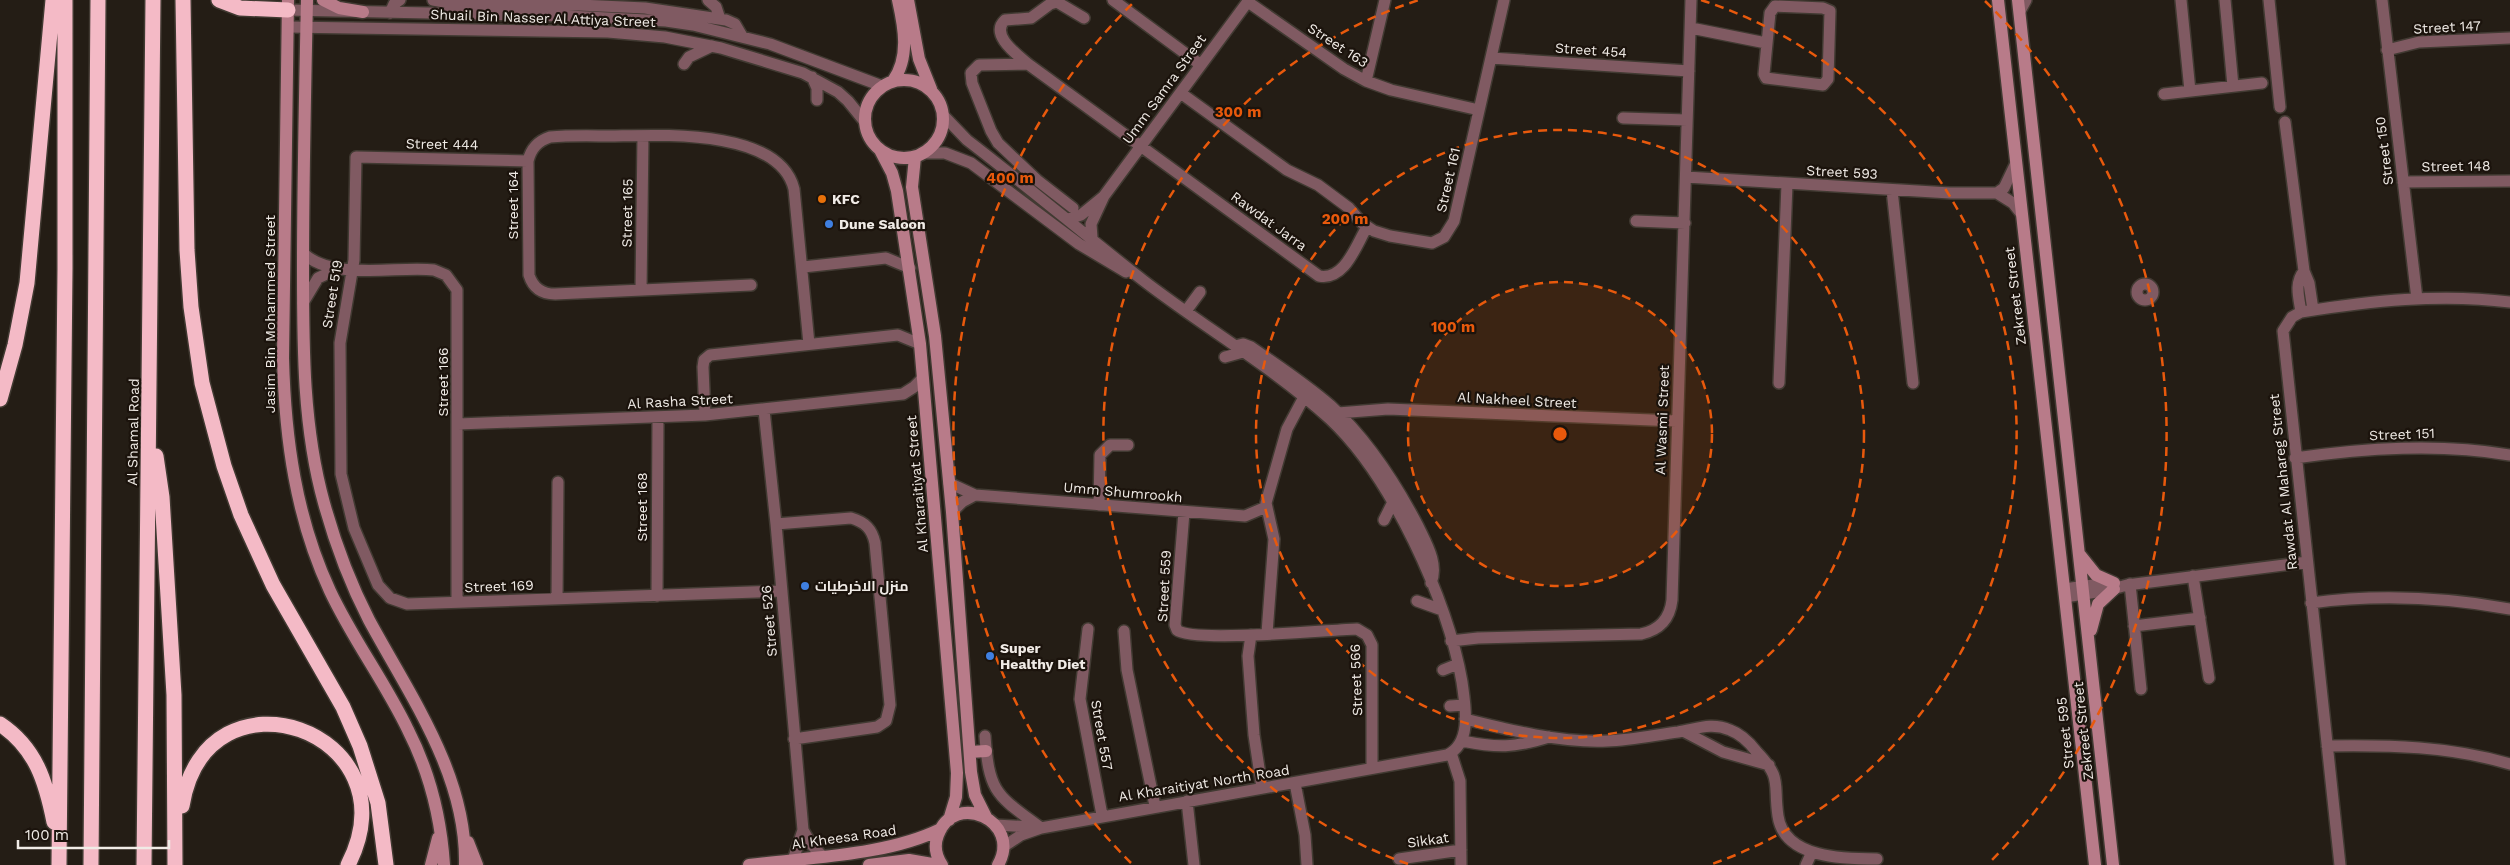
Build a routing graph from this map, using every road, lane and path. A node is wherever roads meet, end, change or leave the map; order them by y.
1 (53, 0) edge
2 (65, 0) edge
3 (98, 0) edge
4 (153, 0) edge
5 (183, 0) edge
6 (219, 0) edge
7 (323, 0) edge
8 (400, 0) edge
9 (433, 0) edge
10 (708, 0) edge
11 (898, 0) edge
12 (908, 0) edge
13 (1113, 0) edge
14 (1385, 0) edge
15 (1504, 0) edge
16 (1692, 0) edge
17 (1998, 0) edge
18 (2181, 0) edge
19 (2225, 0) edge
20 (2269, 0) edge
21 (2382, 0) edge
22 (1248, 1) edge
23 (491, 2) edge
24 (510, 2) edge
25 (580, 2) edge
26 (598, 3) edge
27 (2021, 4) edge
28 (288, 5) edge
29 (307, 6) edge
30 (364, 12) junction
31 (390, 12) junction
32 (1084, 18) dead end
33 (720, 19) junction
34 (288, 27) junction
35 (306, 27) junction
36 (1691, 28) junction
37 (742, 36) junction
38 (2510, 38) edge
39 (1766, 43) junction
40 (712, 46) junction
41 (2388, 50) junction
42 (1491, 58) junction
43 (684, 64) dead end
44 (1028, 64) junction
45 (1201, 65) junction
46 (1690, 71) junction
47 (812, 77) junction
48 (1366, 81) junction
49 (887, 83) junction
50 (2262, 83) dead end
51 (2233, 86) junction
52 (932, 91) junction
53 (2190, 91) junction
54 (1182, 94) junction
55 (2164, 94) dead end
56 (817, 100) dead end
57 (2280, 107) dead end
58 (1479, 110) junction
59 (944, 116) junction
60 (1623, 118) dead end
61 (1687, 120) junction
62 (865, 122) junction
63 (2285, 122) dead end
64 (643, 136) junction
65 (1141, 146) junction
66 (880, 150) junction
67 (1008, 154) junction
68 (920, 155) junction
69 (356, 157) joint
70 (528, 161) junction
71 (1000, 165) junction
72 (2015, 165) junction
73 (1686, 177) junction
74 (2510, 181) edge
75 (2403, 182) junction
76 (1787, 184) junction
77 (1892, 190) junction
78 (1997, 193) junction
79 (1104, 196) junction
80 (1051, 199) junction
81 (1074, 208) dead end
82 (2020, 212) junction
83 (1068, 220) junction
84 (1636, 221) dead end
85 (1685, 223) junction
86 (1367, 227) junction
87 (1092, 238) junction
88 (905, 241) junction
89 (303, 253) junction
90 (886, 258) junction
91 (803, 267) junction
92 (910, 268) junction
93 (337, 269) junction
94 (353, 269) junction
95 (1143, 280) junction
96 (751, 285) dead end
97 (641, 290) junction
98 (1200, 292) dead end
99 (2417, 299) junction
100 (2510, 302) edge
101 (303, 303) junction
102 (1186, 311) junction
103 (2307, 311) junction
104 (917, 319) junction
105 (898, 335) junction
106 (809, 344) junction
107 (920, 344) junction
108 (1239, 349) junction
109 (1225, 357) dead end
110 (923, 378) junction
111 (1779, 383) dead end
112 (1913, 383) dead end
113 (903, 394) junction
114 (1304, 397) junction
115 (0, 399) edge
116 (926, 405) junction
117 (764, 410) junction
118 (1338, 413) junction
119 (1357, 413) junction
120 (705, 415) junction
121 (658, 418) junction
122 (1676, 421) junction
123 (458, 424) junction
124 (1348, 430) junction
125 (339, 436) joint
126 (150, 439) junction
127 (1128, 445) dead end
128 (2510, 455) edge
129 (2295, 458) junction
130 (558, 482) dead end
131 (949, 483) junction
132 (975, 495) junction
133 (1393, 502) junction
134 (1099, 505) junction
135 (1266, 507) junction
136 (952, 512) junction
137 (1184, 512) junction
138 (1384, 520) dead end
139 (776, 524) junction
140 (2079, 554) junction
141 (955, 560) junction
142 (938, 561) junction
143 (2307, 562) junction
144 (2193, 576) junction
145 (1431, 583) junction
146 (2128, 584) junction
147 (2114, 586) junction
148 (2083, 590) junction
149 (782, 592) junction
150 (2064, 593) junction
151 (657, 596) junction
152 (557, 599) junction
153 (1417, 601) dead end
154 (457, 602) junction
155 (2311, 603) junction
156 (2510, 609) edge
157 (1442, 610) junction
158 (2200, 618) junction
159 (960, 625) junction
160 (944, 626) junction
161 (2134, 626) junction
162 (1088, 629) dead end
163 (1124, 631) dead end
164 (1267, 633) junction
165 (1251, 635) junction
166 (1451, 641) junction
167 (2088, 643) junction
168 (963, 658) junction
169 (947, 660) junction
170 (1458, 664) junction
171 (1443, 670) dead end
172 (2209, 678) dead end
173 (2141, 689) dead end
174 (1464, 705) junction
175 (1450, 706) dead end
176 (1465, 719) junction
177 (0, 724) edge
178 (1683, 731) junction
179 (985, 736) dead end
180 (1550, 736) junction
181 (794, 738) junction
182 (1462, 741) junction
183 (2327, 746) junction
184 (986, 750) junction
185 (970, 752) junction
186 (1451, 753) junction
187 (2510, 764) edge
188 (1769, 765) junction
189 (1372, 767) junction
190 (1295, 783) junction
191 (1262, 788) junction
192 (1187, 801) junction
193 (1155, 806) junction
194 (1102, 815) junction
195 (991, 821) junction
196 (945, 824) junction
197 (440, 828) junction
198 (1041, 828) junction
199 (462, 829) junction
200 (802, 830) junction
201 (176, 842) junction
202 (1003, 847) junction
203 (1461, 850) junction
204 (1812, 852) junction
205 (822, 856) junction
206 (59, 858) edge
207 (1399, 859) dead end
208 (1877, 859) dead end
209 (793, 860) junction
210 (91, 865) edge
211 (144, 865) edge
212 (176, 865) edge
213 (348, 865) edge
214 (386, 865) edge
215 (431, 865) edge
216 (444, 865) edge
217 (465, 865) edge
218 (477, 865) edge
219 (749, 865) edge
220 (868, 865) edge
221 (938, 865) edge
222 (942, 865) edge
223 (998, 865) edge
224 (1194, 865) edge
225 (1307, 865) edge
226 (1461, 865) edge
227 (1806, 865) edge
228 (2095, 865) edge
229 (2113, 865) edge
230 (2340, 865) edge

1 - 115 highway
2 - 206 highway
3 - 210 highway
4 - 126 highway, Al Shamal Road
5 - 214 highway
6 - 28 highway
7 - 30 street
8 - 31 street
9 - 23 street
10 - 33 street
11 - 49 street
12 - 52 street
13 - 45 street
14 - 48 street
15 - 42 street, Street 161
16 - 36 street, Al Wasmi Street
17 - 72 street, Zekreet Street
18 - 53 street
19 - 51 street
20 - 57 street
21 - 41 street, Street 150
22 - 45 street, Umm Samra Street
22 - 48 street, Street 163
23 - 24 street
24 - 25 street
25 - 26 street
26 - 33 street
27 - 140 street, Zekreet Street
28 - 29 street, Shuail Bin Nasser Al Attiya Street
28 - 34 street, Jasim Bin Mohammed Street
29 - 30 street, Shuail Bin Nasser Al Attiya Street
29 - 35 street
30 - 31 street, Shuail Bin Nasser Al Attiya Street
31 - 37 street, Shuail Bin Nasser Al Attiya Street
32 - 44 street, Rawdat Jarra
33 - 37 street
34 - 35 street, Shuail Bin Nasser Al Attiya Street
34 - 197 street, Jasim Bin Mohammed Street
35 - 40 street, Shuail Bin Nasser Al Attiya Street
35 - 89 street
36 - 39 street
36 - 46 street, Al Wasmi Street
37 - 49 street, Shuail Bin Nasser Al Attiya Street
38 - 41 street, Street 147
39 - 39 street
40 - 43 street
40 - 47 street, Shuail Bin Nasser Al Attiya Street
41 - 75 street, Street 150
42 - 46 street, Street 454
42 - 58 street, Street 161
44 - 65 street, Rawdat Jarra
44 - 67 street
45 - 54 street, Umm Samra Street
46 - 61 street, Al Wasmi Street
47 - 56 street
47 - 62 street, Shuail Bin Nasser Al Attiya Street
48 - 58 street, Street 163
49 - 52 street
49 - 62 street
50 - 51 street
51 - 53 street
52 - 59 street
53 - 55 street
54 - 65 street, Umm Samra Street
54 - 86 street, Street 161
58 - 86 street, Street 161
59 - 68 street
59 - 71 street
60 - 61 street
61 - 73 street, Al Wasmi Street
62 - 66 street
63 - 103 street
64 - 70 street, Street 164
64 - 91 street, Street 164
64 - 97 street, Street 165
65 - 79 street, Umm Samra Street
65 - 86 street, Rawdat Jarra
66 - 68 street
66 - 88 street, Al Kharaitiyat Street
67 - 71 street
67 - 80 street
68 - 95 street
68 - 131 street
69 - 70 street, Street 444
69 - 94 street, Street 519
70 - 97 street, Street 164
71 - 80 street
72 - 78 street
72 - 82 street, Zekreet Street
73 - 76 street, Street 593
73 - 85 street, Al Wasmi Street
74 - 75 street, Street 148
75 - 99 street, Street 150
76 - 77 street, Street 593
76 - 111 street
77 - 78 street, Street 593
77 - 112 street
78 - 82 street
79 - 83 street, Umm Samra Street
79 - 87 street, Umm Samra Street
80 - 81 street
80 - 83 street
82 - 150 street, Zekreet Street
83 - 87 street
84 - 85 street
85 - 122 street, Al Wasmi Street
87 - 95 street
88 - 90 street
88 - 92 street, Al Kharaitiyat Street
89 - 93 street, Street 166
89 - 101 street
90 - 91 street
90 - 92 street
91 - 106 street, Street 164
92 - 104 street, Al Kharaitiyat Street
93 - 94 street, Street 166
93 - 101 street
94 - 123 street, Street 166
94 - 125 street, Street 519
95 - 102 street
96 - 97 street, Street 164
98 - 102 street
99 - 100 street
99 - 103 street
101 - 199 street
102 - 108 street
103 - 129 street, Rawdat Al Mahareg Street
104 - 105 street
104 - 107 street, Al Kharaitiyat Street
105 - 106 street
105 - 107 street
106 - 120 street
107 - 110 street, Al Kharaitiyat Street
108 - 109 street
108 - 114 street
108 - 118 street
110 - 113 street
110 - 116 street, Al Kharaitiyat Street
113 - 116 street
113 - 117 street, Al Rasha Street
114 - 124 street
114 - 135 street
116 - 142 street, Al Kharaitiyat Street
117 - 120 street, Al Rasha Street
117 - 139 street, Street 526
118 - 119 street, Al Nakheel Street
118 - 124 street
119 - 122 street, Al Nakheel Street
119 - 124 street
120 - 121 street, Al Rasha Street
121 - 123 street, Al Rasha Street
121 - 151 street, Street 168
122 - 166 street, Al Wasmi Street
123 - 154 street, Street 166
124 - 133 street
124 - 145 street
125 - 154 street, Street 169
126 - 201 highway
126 - 211 highway, Al Shamal Road
127 - 134 street
128 - 129 street, Street 151
129 - 143 street, Rawdat Al Mahareg Street
130 - 152 street
131 - 132 street, Umm Shumrookh
131 - 136 street
132 - 134 street, Umm Shumrookh
132 - 136 street
133 - 138 street
133 - 145 street
134 - 137 street, Umm Shumrookh
135 - 137 street, Umm Shumrookh
135 - 164 street
136 - 141 street
137 - 165 street, Street 559
139 - 149 street, Street 526
139 - 181 street
140 - 147 street
140 - 148 street, Zekreet Street
141 - 142 street
141 - 159 street
142 - 160 street, Al Kharaitiyat Street
143 - 144 street
143 - 155 street, Rawdat Al Mahareg Street
144 - 146 street
144 - 158 street
145 - 157 street
146 - 147 street
146 - 161 street
147 - 148 street
147 - 167 street
148 - 150 street
148 - 167 street, Zekreet Street
149 - 151 street, Street 169
149 - 181 street, Street 526
150 - 228 street, Street 595
151 - 152 street, Street 169
152 - 154 street, Street 169
153 - 157 street
155 - 156 street
155 - 183 street, Rawdat Al Mahareg Street
157 - 166 street
158 - 161 street
158 - 172 street
159 - 160 street
159 - 168 street
160 - 169 street, Al Kharaitiyat Street
161 - 173 street
162 - 194 street, Street 557
163 - 193 street
164 - 165 street, Street 559
164 - 189 street, Street 566
165 - 191 street
166 - 170 street
167 - 229 street, Zekreet Street
168 - 169 street
168 - 185 street
169 - 196 street, Al Kharaitiyat Street
170 - 171 street
170 - 174 street
174 - 175 street
174 - 176 street
176 - 180 street
176 - 182 street
177 - 206 highway
178 - 180 street
178 - 188 street
178 - 188 street
179 - 184 street
180 - 182 street
181 - 200 street, Street 526
182 - 186 street
183 - 187 street
183 - 230 street, Rawdat Al Mahareg Street
184 - 185 street
184 - 198 street
185 - 195 street
186 - 189 street
186 - 203 street
188 - 204 street
189 - 190 street, Al Kharaitiyat North Road
190 - 191 street, Al Kharaitiyat North Road
190 - 225 street
191 - 192 street, Al Kharaitiyat North Road
192 - 193 street, Al Kharaitiyat North Road
192 - 224 street
193 - 194 street, Al Kharaitiyat North Road
194 - 198 street, Al Kharaitiyat North Road
195 - 196 street, Al Kheesa Road
195 - 198 street, Al Kharaitiyat North Road
195 - 202 street
196 - 205 street, Al Kheesa Road
196 - 222 street, Al Kharaitiyat Street
197 - 215 street
197 - 216 street, Jasim Bin Mohammed Street
198 - 202 street, Al Kharaitiyat North Road
199 - 217 street
199 - 218 street
200 - 205 street
200 - 209 street, Street 526
201 - 212 highway
201 - 213 highway
202 - 223 street
203 - 207 street, Sikkat
203 - 226 street
204 - 208 street
204 - 227 street
205 - 209 street, Al Kheesa Road
209 - 219 street, Al Kheesa Road
220 - 221 street

